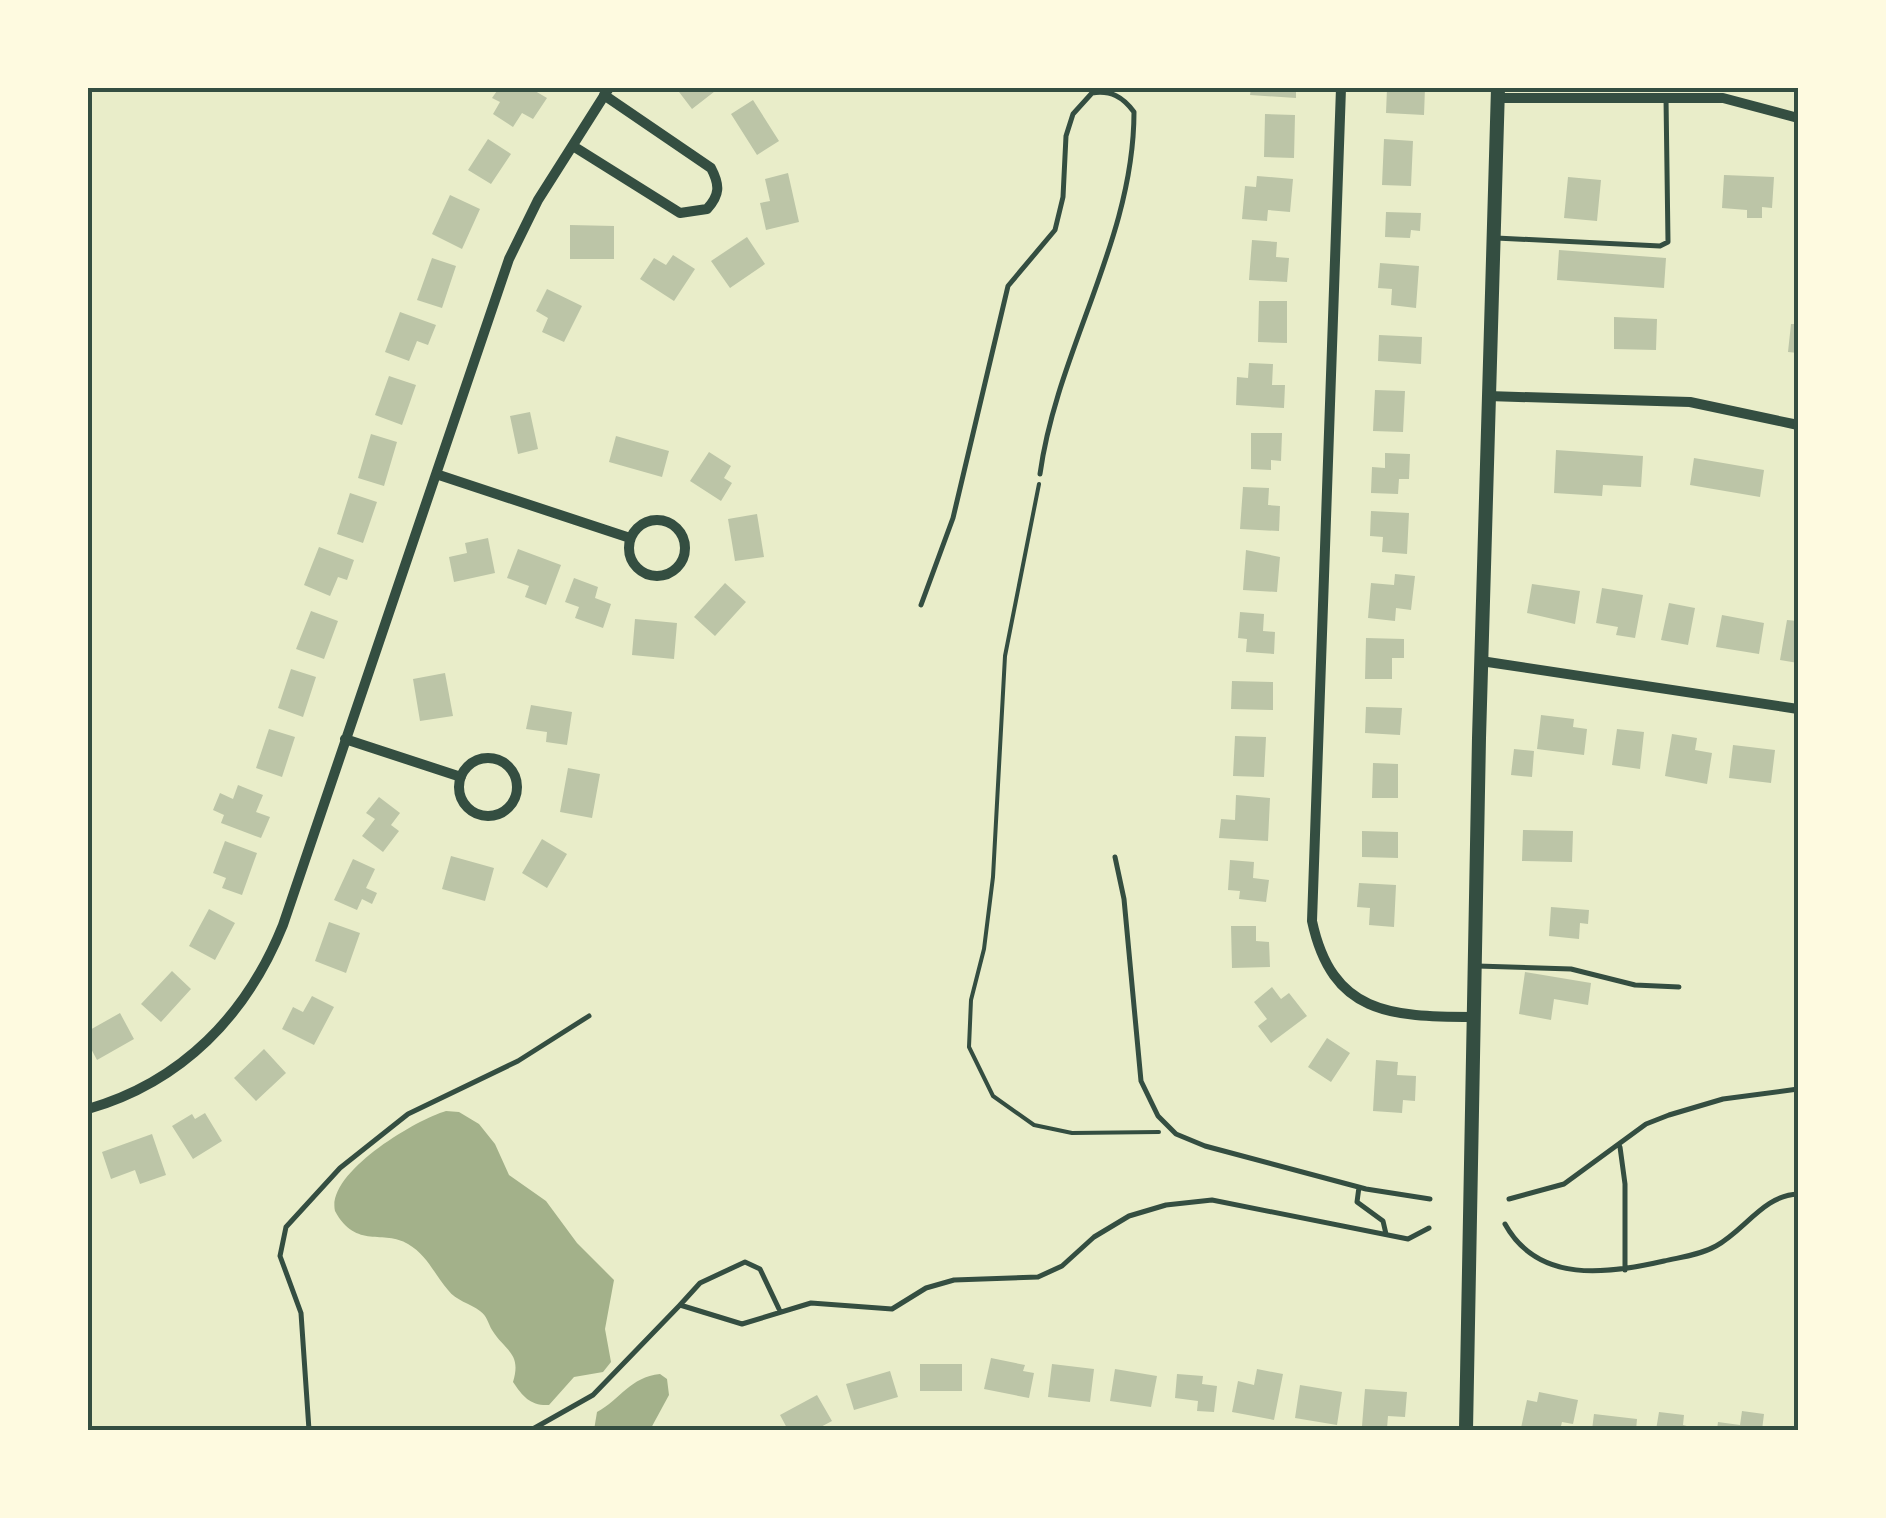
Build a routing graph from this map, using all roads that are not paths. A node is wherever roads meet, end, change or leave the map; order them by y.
1 (1342, 88) edge
2 (607, 91) edge
3 (1498, 93) edge
4 (1598, 93) edge
5 (1666, 98) junction
6 (1798, 118) edge
7 (573, 146) junction
8 (1493, 238) junction
9 (1488, 396) junction
10 (1798, 425) edge
11 (436, 474) junction
12 (1040, 474) road end
13 (630, 538) junction
14 (922, 605) dead end
15 (1481, 661) junction
16 (1798, 709) edge
17 (345, 740) junction
18 (461, 777) junction
19 (1116, 857) dead end
20 (1474, 966) junction
21 (1679, 987) dead end
22 (589, 1016) dead end
23 (1473, 1017) junction
24 (1798, 1089) edge
25 (88, 1109) edge
26 (1620, 1146) junction
27 (1359, 1187) junction
28 (1798, 1194) edge
29 (1508, 1198) dead end
30 (1430, 1199) dead end
31 (1505, 1224) dead end
32 (1429, 1228) dead end
33 (1386, 1235) junction
34 (1625, 1270) junction
35 (680, 1305) junction
36 (779, 1310) junction
37 (309, 1430) edge
38 (531, 1430) edge
39 (1466, 1430) edge

1 - 23 street
2 - 7 street
2 - 7 street
3 - 4 street
3 - 8 main road
4 - 5 street
5 - 6 street
5 - 8 lane
7 - 11 street
8 - 9 main road
9 - 10 street
9 - 15 main road
11 - 13 street
11 - 17 street
12 - 14 lane
13 - 13 street
15 - 16 street
15 - 20 main road
17 - 18 street
17 - 25 street
18 - 18 street
19 - 27 lane
20 - 21 lane
20 - 23 main road
22 - 37 lane
23 - 39 main road
24 - 26 lane
26 - 29 lane
26 - 34 lane
27 - 30 lane
27 - 33 lane
28 - 34 lane
31 - 34 lane
32 - 33 lane
33 - 36 lane
35 - 36 lane
35 - 36 lane
35 - 38 lane

